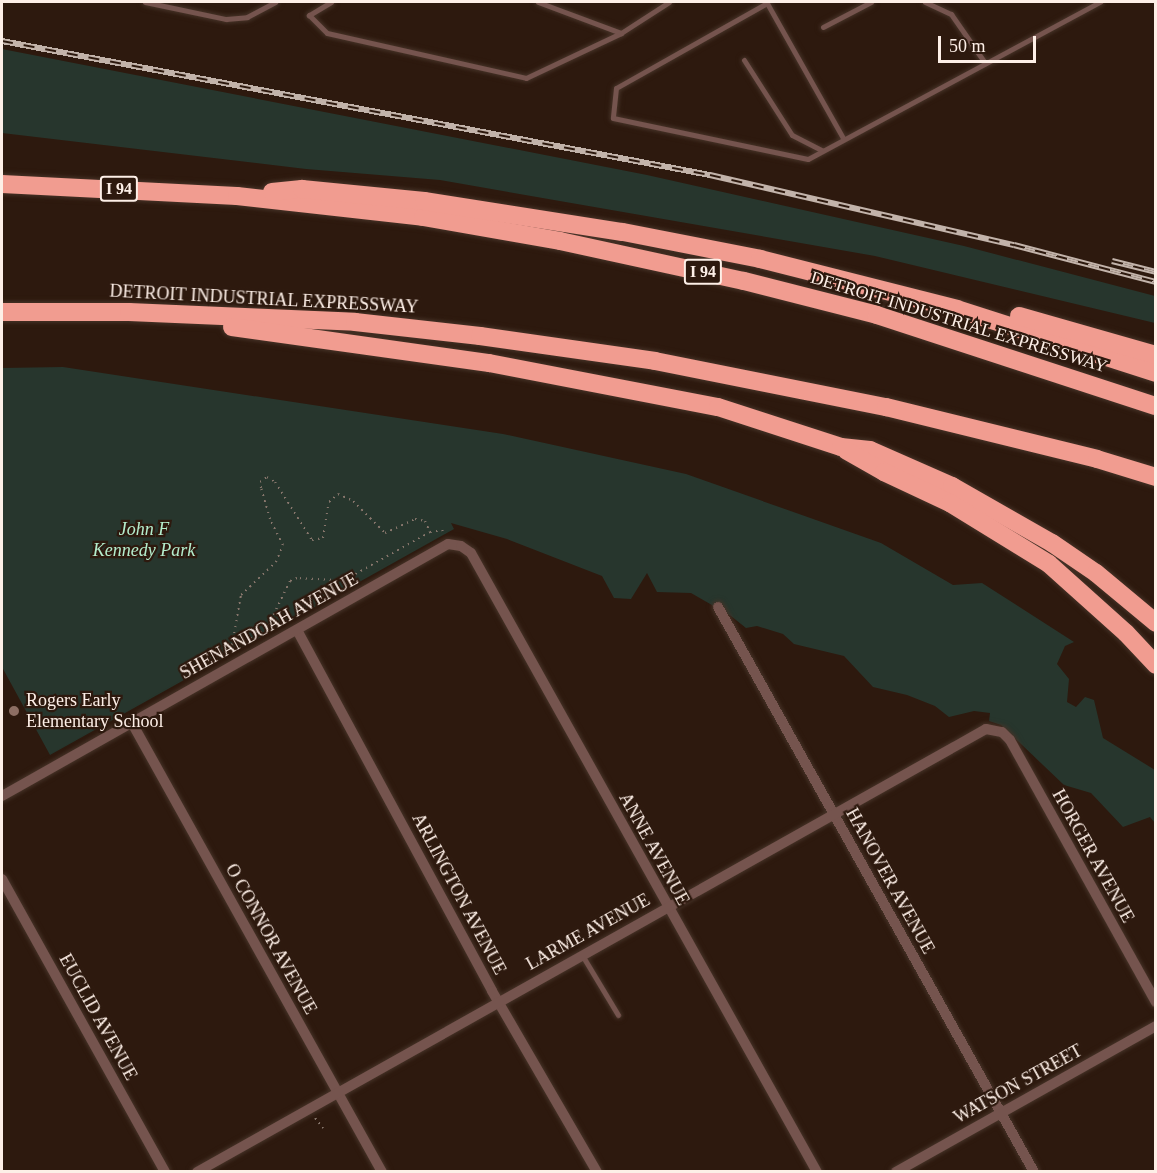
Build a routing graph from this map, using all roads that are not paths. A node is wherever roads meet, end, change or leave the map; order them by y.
1 (145, 2) edge
2 (275, 2) edge
3 (331, 2) edge
4 (538, 2) edge
5 (669, 2) edge
6 (871, 2) edge
7 (925, 2) edge
8 (1100, 2) edge
9 (823, 27) dead end
10 (621, 33) junction
11 (744, 60) dead end
12 (985, 63) junction
13 (843, 138) junction
14 (822, 150) junction
15 (2, 184) edge
16 (237, 196) junction
17 (878, 287) junction
18 (2, 312) edge
19 (129, 312) junction
20 (1155, 355) edge
21 (1155, 373) edge
22 (1155, 406) edge
23 (841, 447) junction
24 (1155, 477) edge
25 (461, 546) joint
26 (718, 608) dead end
27 (1155, 622) edge
28 (297, 630) junction
29 (1155, 665) edge
30 (132, 723) junction
31 (997, 730) joint
32 (2, 796) edge
33 (834, 814) junction
34 (2, 879) edge
35 (667, 907) junction
36 (582, 955) junction
37 (498, 1002) junction
38 (1155, 1002) edge
39 (618, 1015) dead end
40 (1155, 1026) edge
41 (338, 1092) junction
42 (1001, 1113) junction
43 (165, 1172) edge
44 (197, 1172) edge
45 (382, 1172) edge
46 (597, 1172) edge
47 (817, 1172) edge
48 (896, 1172) edge
49 (1034, 1172) edge

1 - 2 lane
3 - 10 lane
4 - 10 lane
5 - 10 lane
6 - 9 lane
7 - 12 lane
8 - 12 lane
11 - 14 lane
12 - 13 lane
13 - 14 lane
13 - 14 lane
15 - 16 highway, DETROIT INDUSTRIAL EXPRESSWAY / I 94
16 - 17 highway
16 - 22 highway, DETROIT INDUSTRIAL EXPRESSWAY / I 94
17 - 20 highway
17 - 21 highway
18 - 19 highway, DETROIT INDUSTRIAL EXPRESSWAY
19 - 23 highway
19 - 24 highway, DETROIT INDUSTRIAL EXPRESSWAY
23 - 27 highway
23 - 29 highway
25 - 28 street, SHENANDOAH AVENUE
25 - 35 street, ANNE AVENUE
26 - 33 street, HANOVER AVENUE
28 - 30 street, SHENANDOAH AVENUE
28 - 37 street, ARLINGTON AVENUE
30 - 32 street, SHENANDOAH AVENUE
30 - 41 street, O CONNOR AVENUE
31 - 33 street, LARME AVENUE
31 - 38 street, HORGER AVENUE
33 - 35 street, LARME AVENUE
33 - 42 street, HANOVER AVENUE
34 - 43 street, EUCLID AVENUE
35 - 36 street, LARME AVENUE
35 - 47 street, ANNE AVENUE
36 - 37 street, LARME AVENUE
36 - 39 lane
37 - 41 street, LARME AVENUE
37 - 46 street, ARLINGTON AVENUE
40 - 42 street, WATSON STREET
41 - 44 street, LARME AVENUE
41 - 45 street, O CONNOR AVENUE
42 - 48 street, WATSON STREET
42 - 49 street, HANOVER AVENUE

